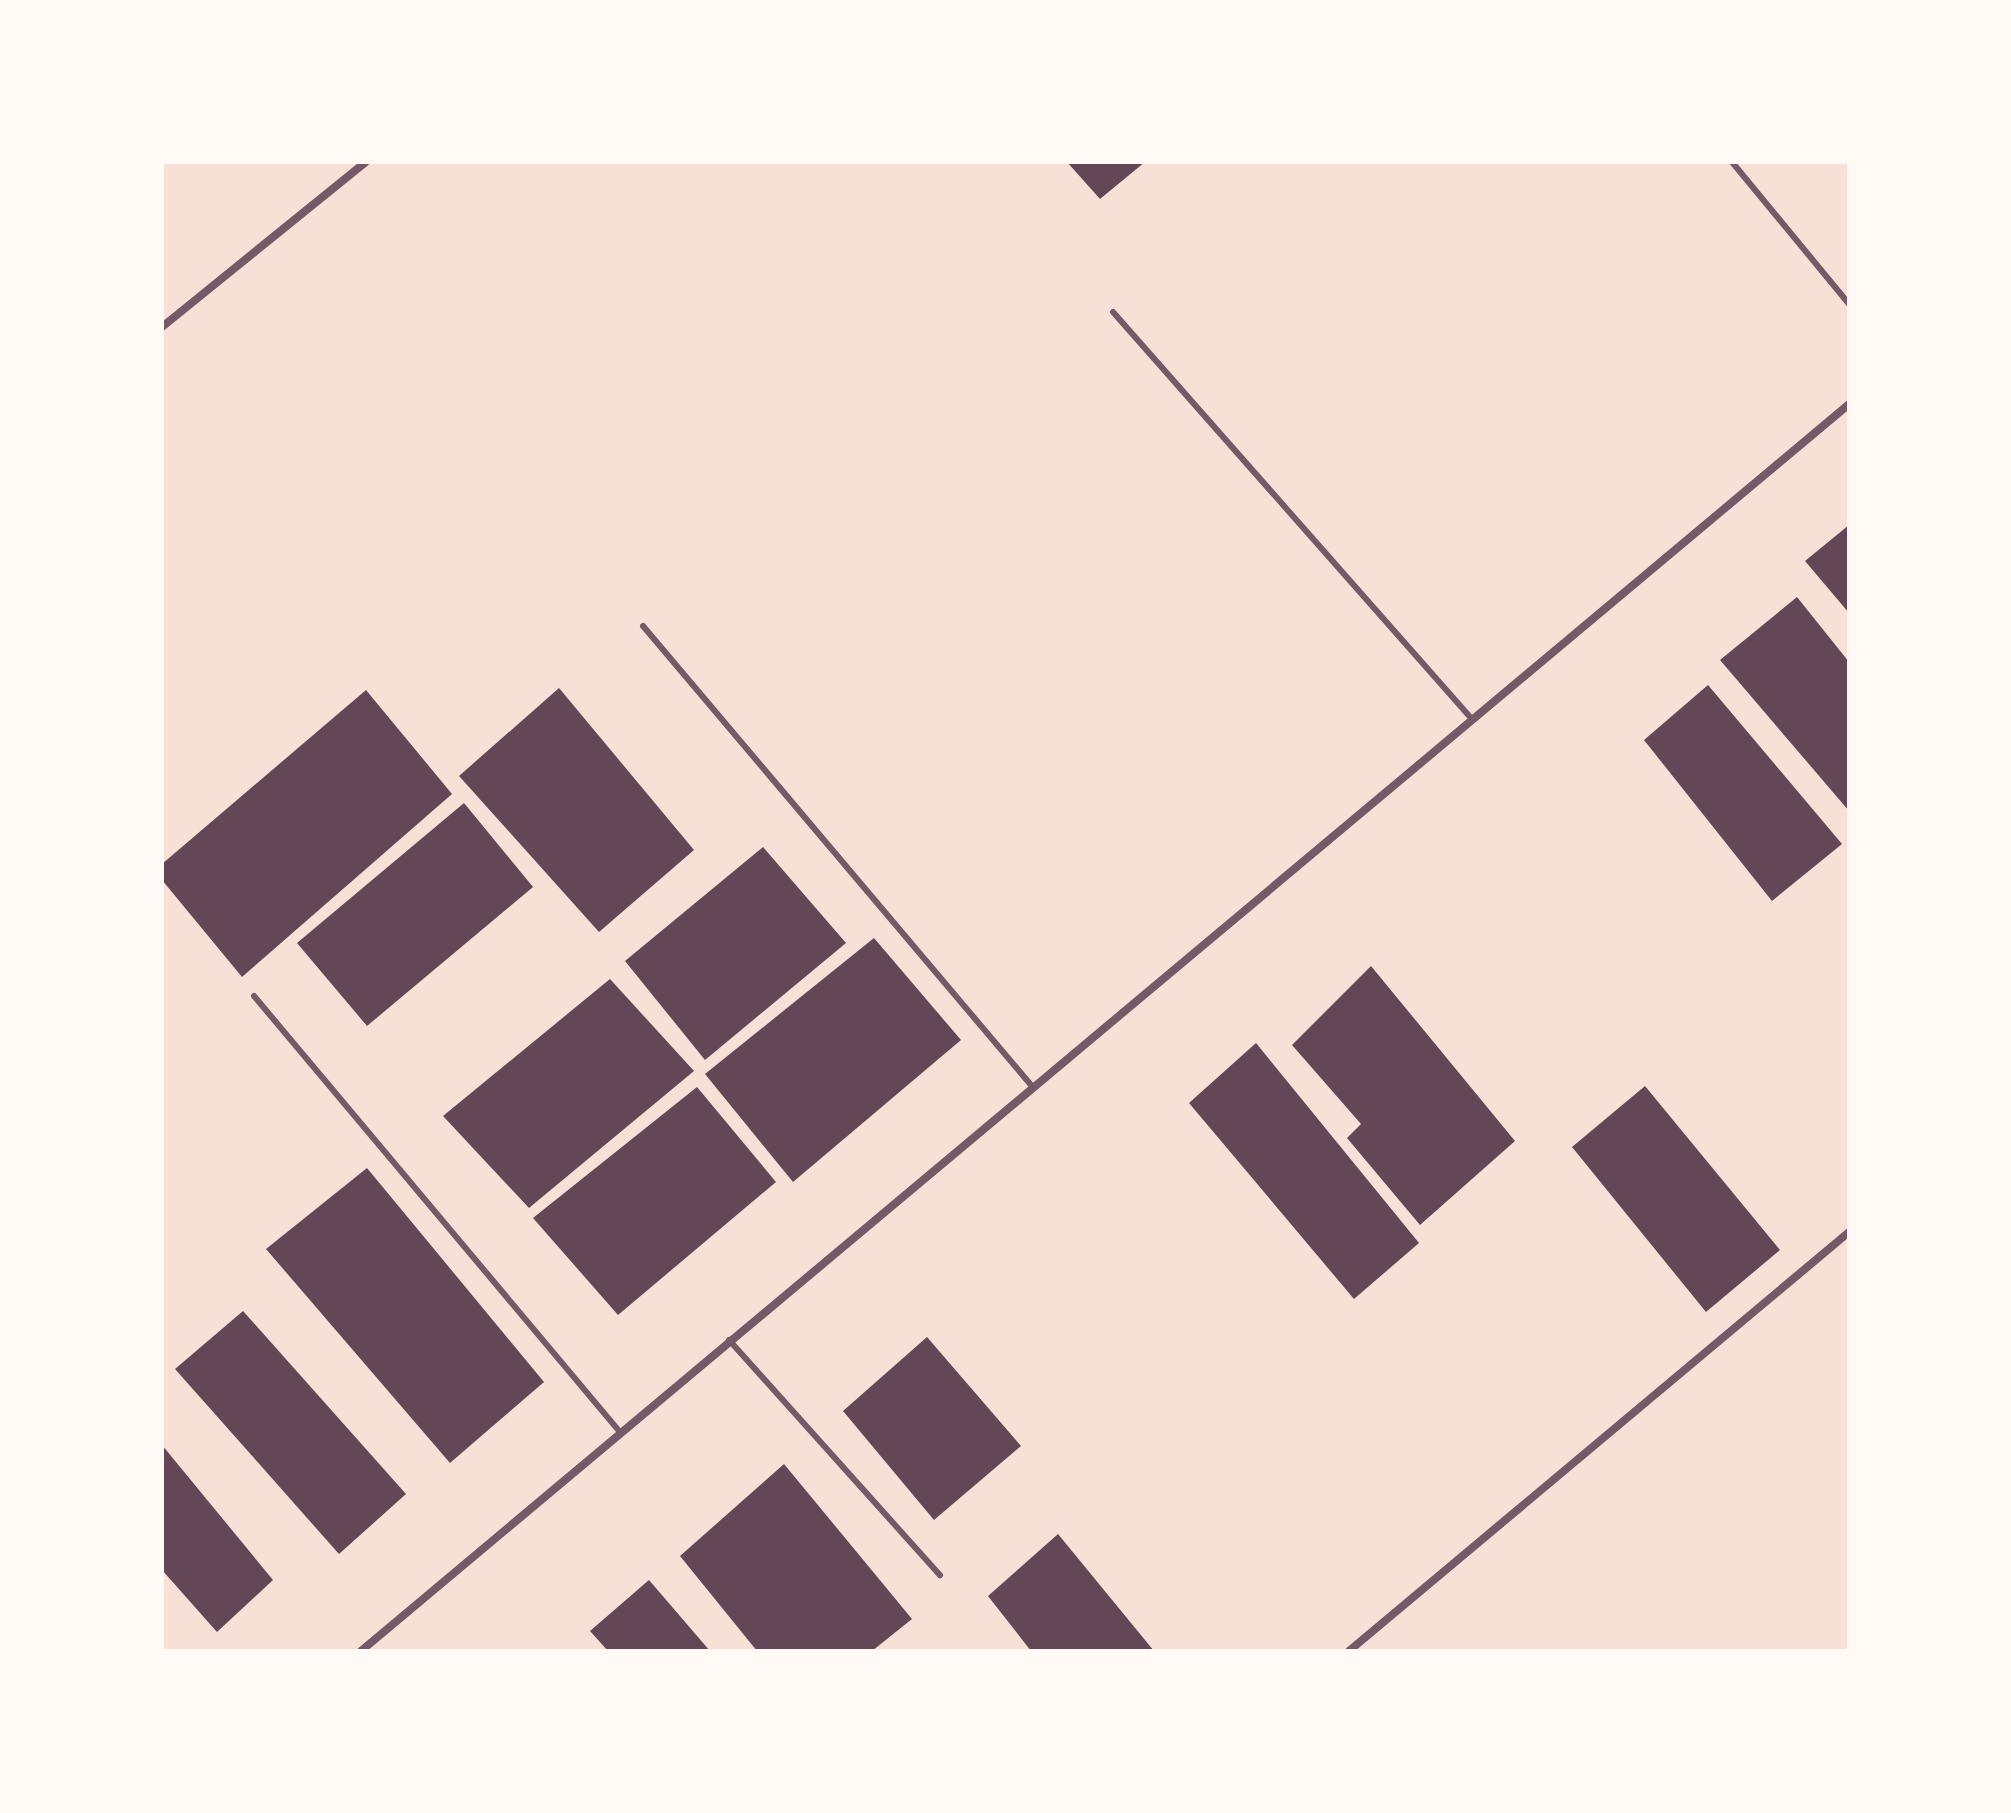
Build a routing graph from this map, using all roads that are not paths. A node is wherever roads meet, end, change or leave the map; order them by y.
1 (366, 162) edge
2 (1732, 162) edge
3 (1849, 304) edge
4 (1113, 312) dead end
5 (162, 327) edge
6 (1849, 404) edge
7 (643, 626) dead end
8 (1471, 718) junction
9 (254, 996) dead end
10 (1031, 1085) junction
11 (1849, 1232) edge
12 (729, 1340) junction
13 (620, 1432) junction
14 (940, 1575) dead end
15 (361, 1651) edge
16 (1349, 1651) edge

1 - 5 street
2 - 3 lane
4 - 8 lane
6 - 8 street
7 - 10 lane
8 - 10 street
9 - 13 lane
10 - 12 street
11 - 16 street
12 - 13 street
12 - 14 lane
13 - 15 street

